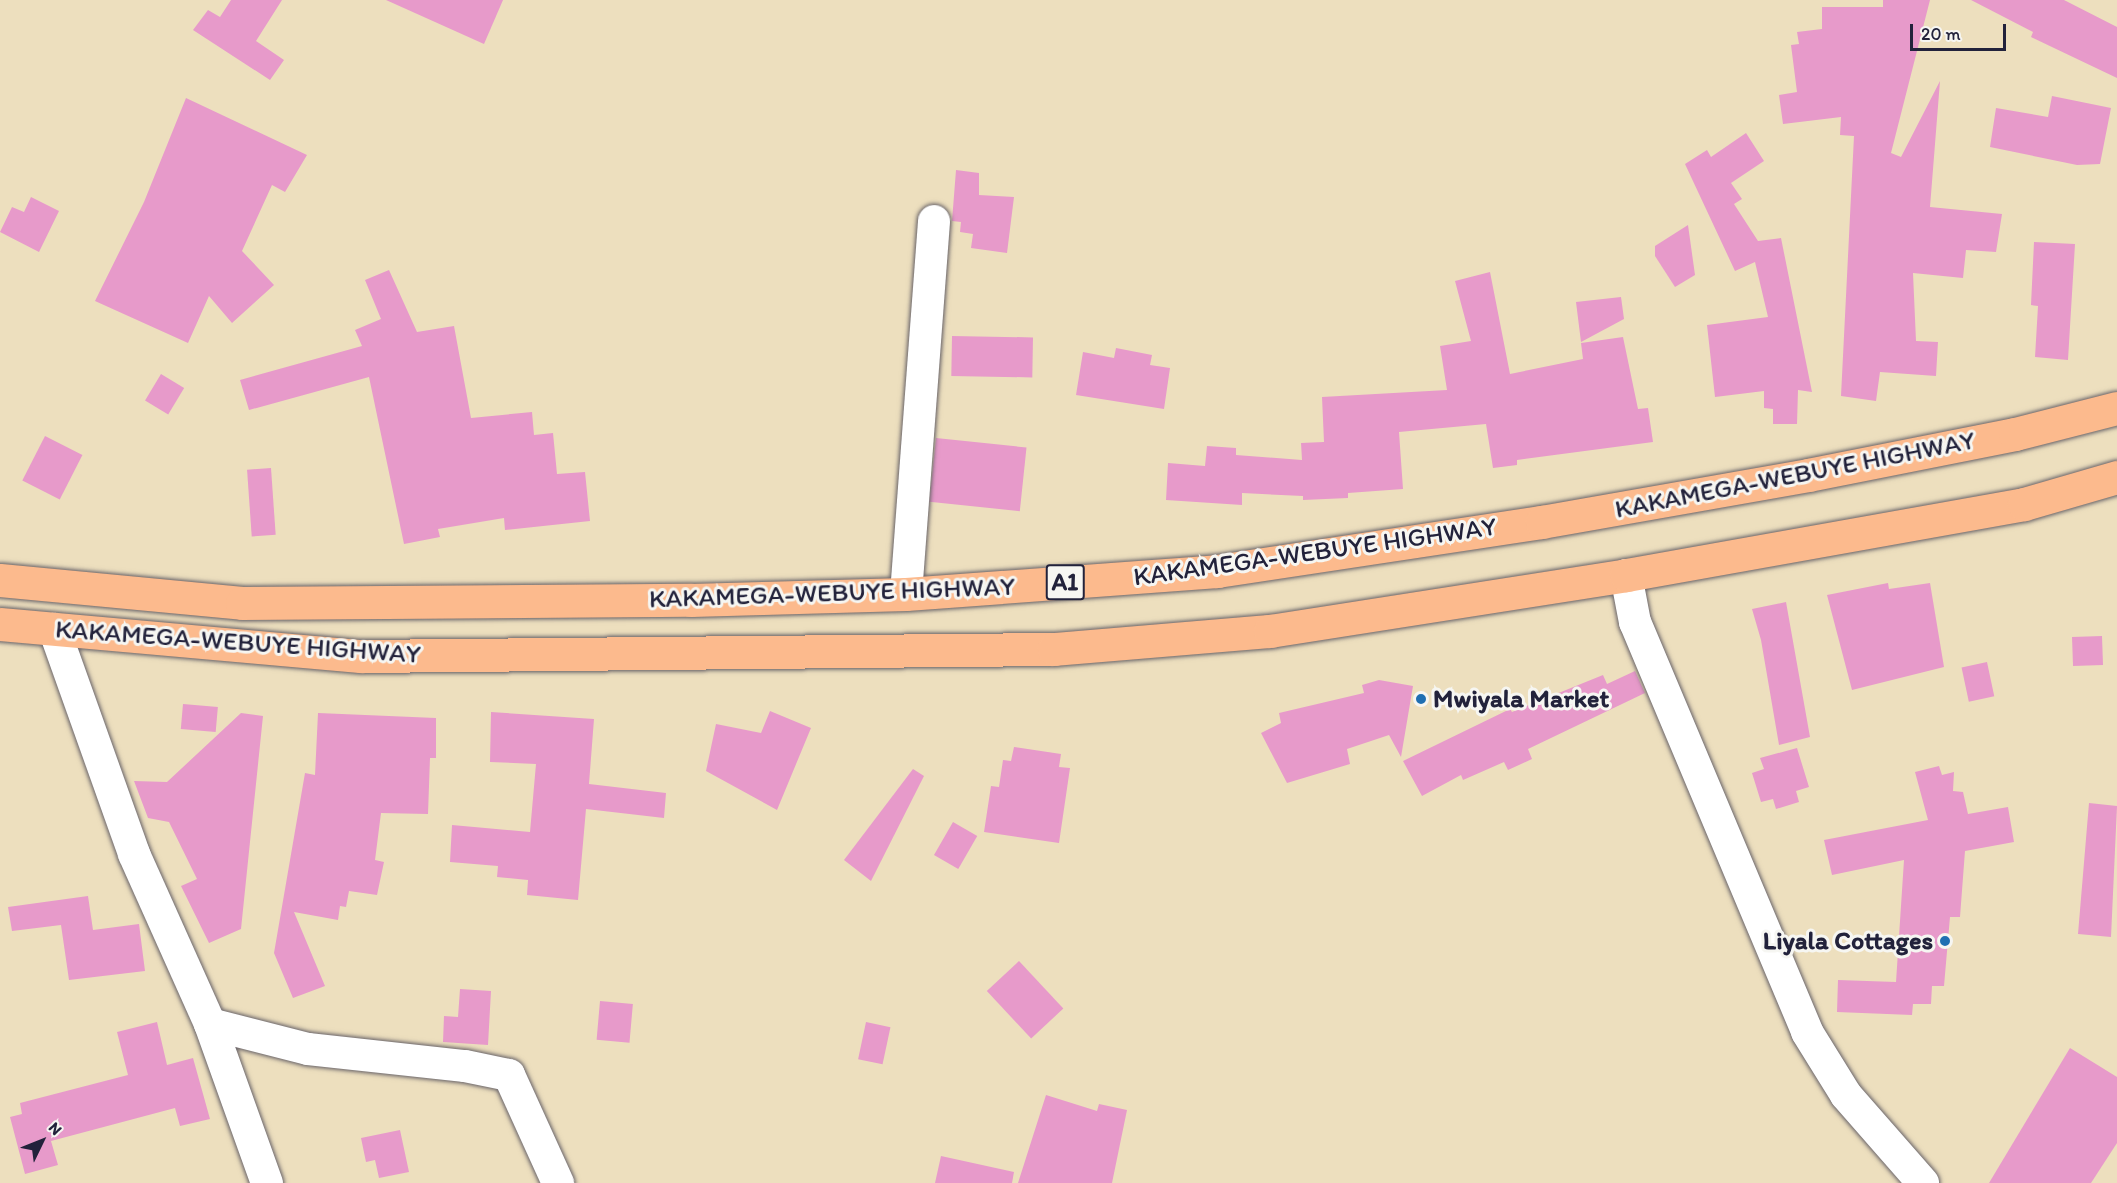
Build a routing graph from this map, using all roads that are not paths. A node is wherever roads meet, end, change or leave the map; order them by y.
1 (934, 221) dead end
2 (2117, 408) edge
3 (2117, 477) edge
4 (1626, 575) junction
5 (0, 580) edge
6 (906, 594) junction
7 (0, 624) edge
8 (54, 629) junction
9 (210, 1024) junction
10 (267, 1183) edge
11 (558, 1183) edge
12 (1923, 1183) edge

1 - 6 street
2 - 6 highway, KAKAMEGA-WEBUYE HIGHWAY / A1
3 - 4 highway, KAKAMEGA-WEBUYE HIGHWAY
4 - 8 highway, KAKAMEGA-WEBUYE HIGHWAY
4 - 12 street
5 - 6 highway, KAKAMEGA-WEBUYE HIGHWAY / A1
7 - 8 highway, KAKAMEGA-WEBUYE HIGHWAY
8 - 9 street
9 - 10 street
9 - 11 street

